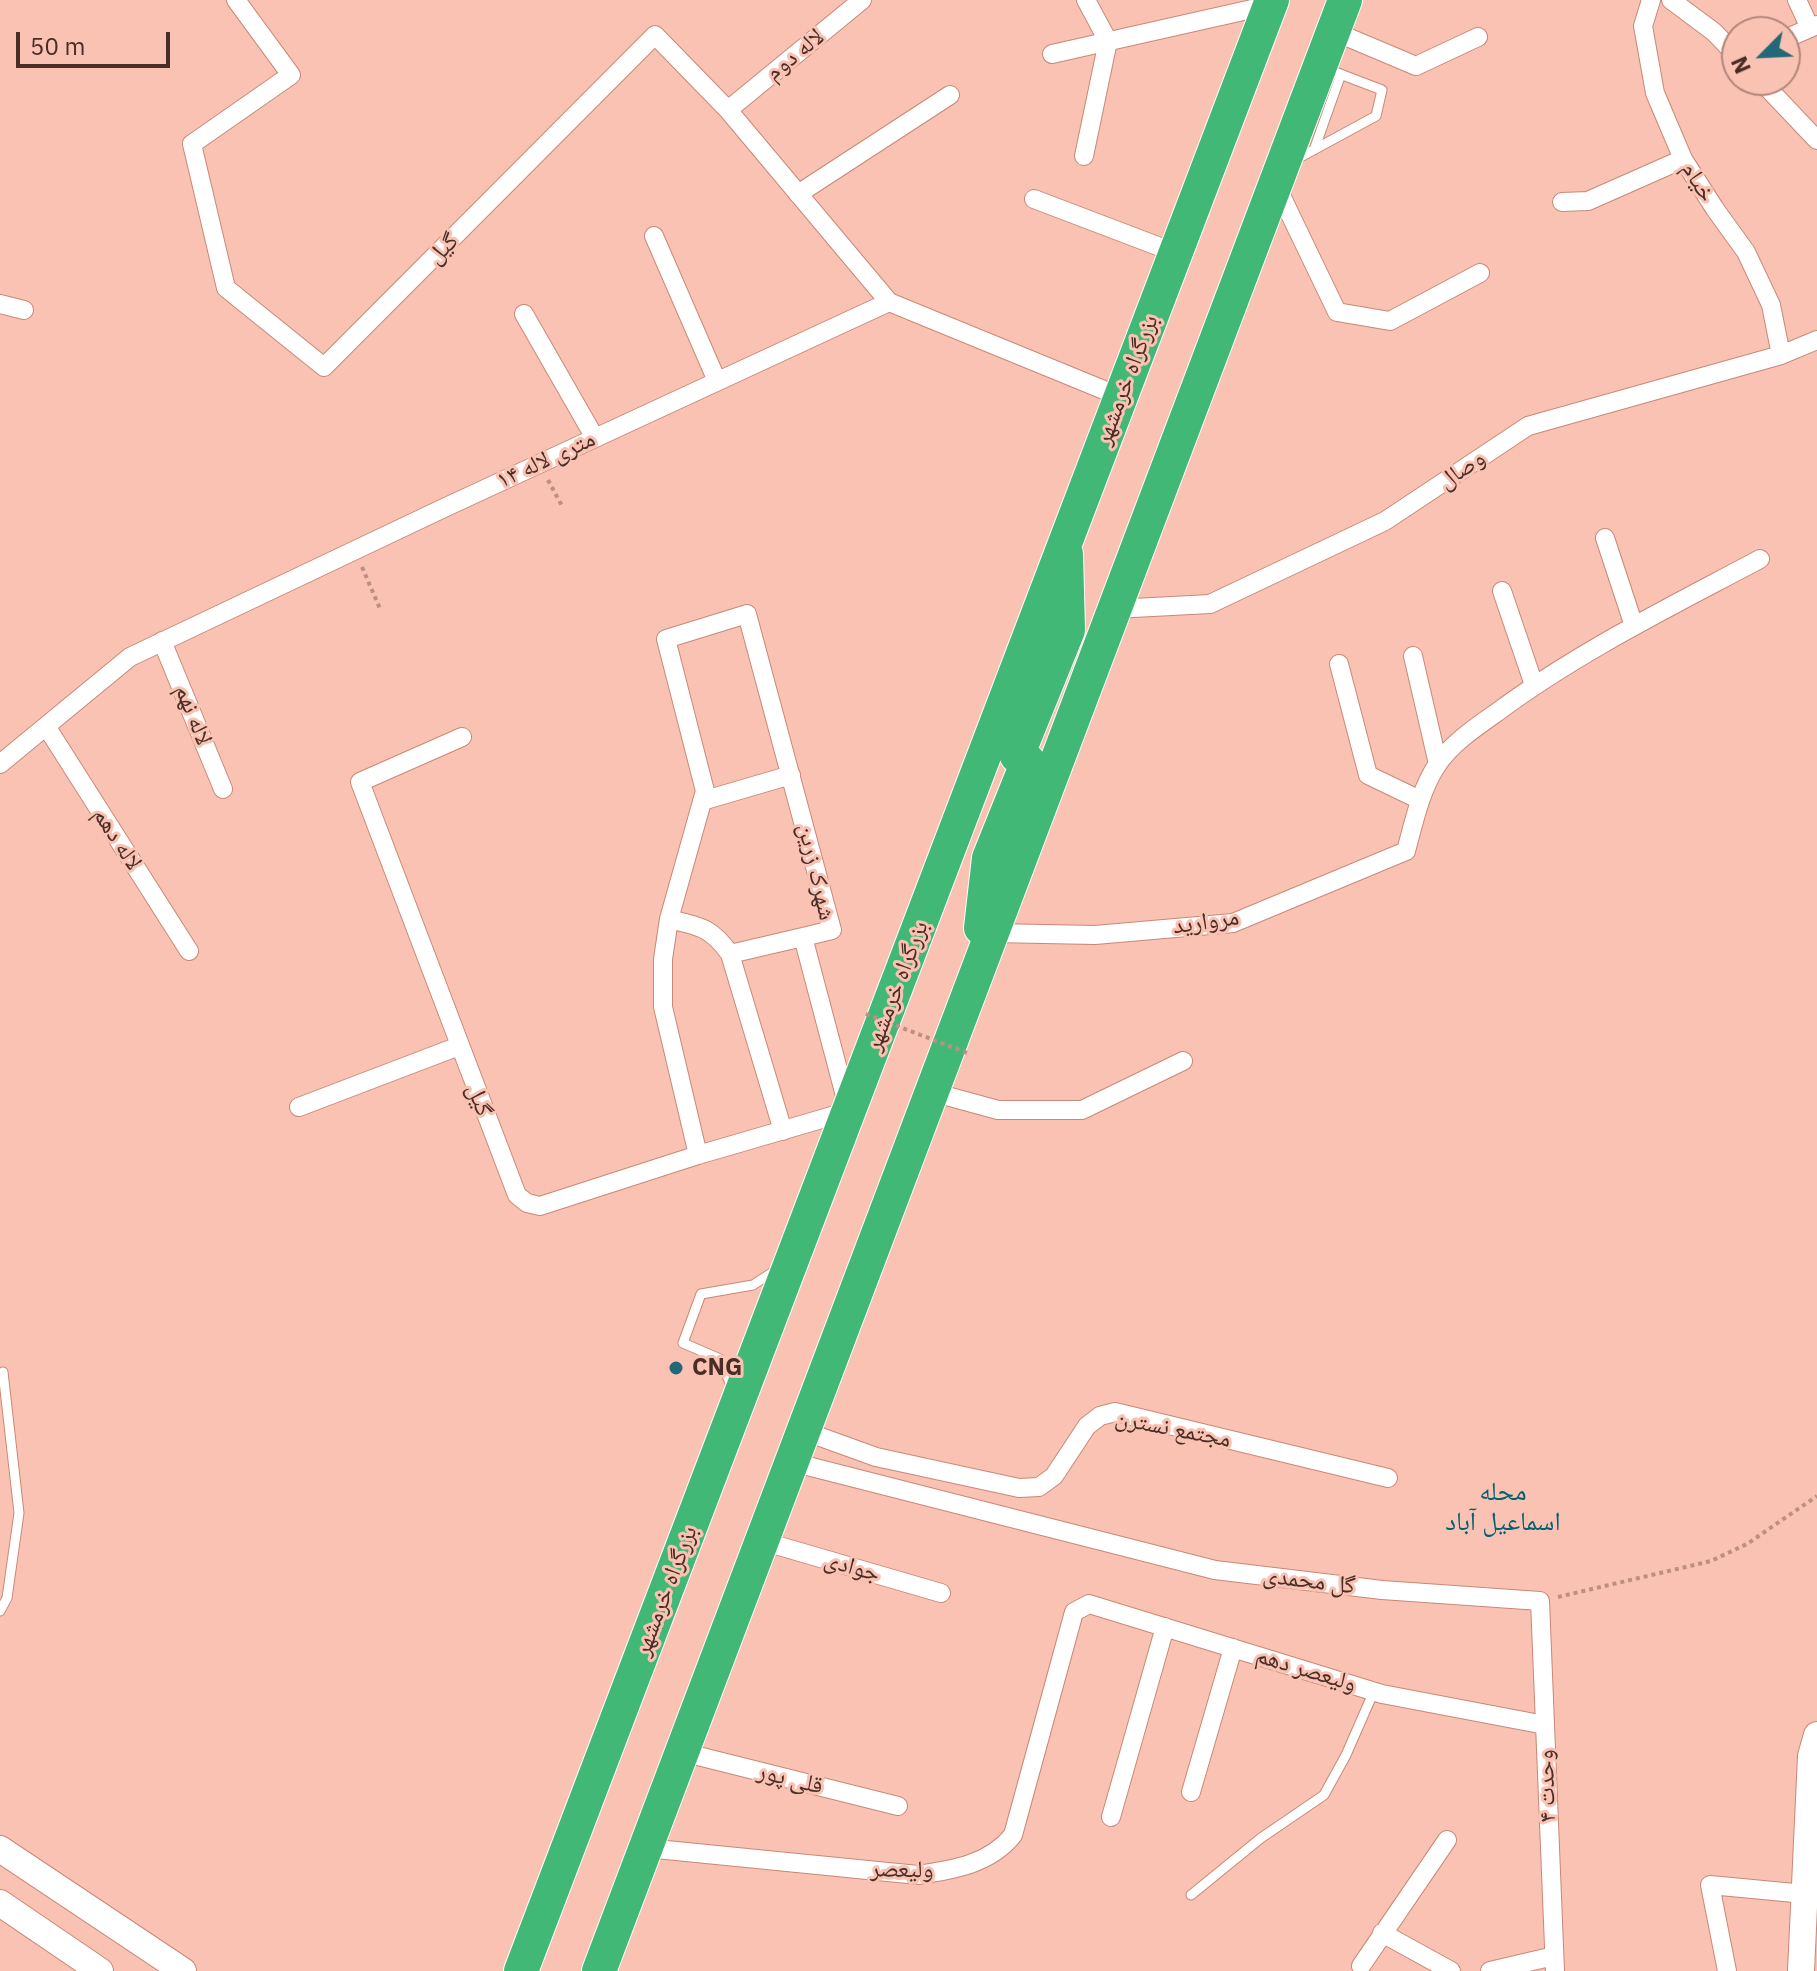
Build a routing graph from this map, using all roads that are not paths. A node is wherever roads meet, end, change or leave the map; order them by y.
1 (236, 0) edge
2 (862, 0) edge
3 (1086, 0) edge
4 (1345, 0) edge
5 (1651, 0) edge
6 (1671, 0) edge
7 (1797, 0) edge
8 (1271, 2) edge
9 (1813, 26) edge
10 (1333, 31) junction
11 (1478, 37) dead end
12 (1721, 39) edge
13 (1108, 41) junction
14 (1052, 54) dead end
15 (1330, 70) junction
16 (950, 95) dead end
17 (1775, 96) edge
18 (728, 110) junction
19 (1817, 140) edge
20 (1314, 150) junction
21 (1084, 156) dead end
22 (1683, 159) junction
23 (1278, 176) junction
24 (798, 194) junction
25 (1034, 199) dead end
26 (1562, 202) dead end
27 (654, 236) dead end
28 (1176, 253) junction
29 (1480, 273) dead end
30 (889, 302) junction
31 (0, 304) edge
32 (24, 310) dead end
33 (524, 314) dead end
34 (1817, 340) edge
35 (1781, 355) junction
36 (717, 381) junction
37 (1121, 397) junction
38 (595, 438) junction
39 (1605, 538) dead end
40 (1760, 559) dead end
41 (1502, 591) dead end
42 (1114, 609) junction
43 (1634, 626) junction
44 (162, 641) junction
45 (1413, 656) dead end
46 (1339, 664) dead end
47 (1534, 685) junction
48 (46, 726) junction
49 (462, 737) dead end
50 (1022, 758) junction
51 (0, 764) edge
52 (1438, 764) junction
53 (791, 775) junction
54 (223, 789) dead end
55 (1420, 800) junction
56 (702, 801) junction
57 (669, 919) junction
58 (992, 933) junction
59 (803, 937) junction
60 (189, 951) dead end
61 (730, 954) junction
62 (976, 976) junction
63 (459, 1046) junction
64 (1183, 1061) dead end
65 (932, 1092) junction
66 (299, 1107) dead end
67 (849, 1111) junction
68 (783, 1131) junction
69 (698, 1155) junction
70 (792, 1260) junction
71 (3, 1372) dead end
72 (738, 1402) junction
73 (798, 1446) junction
74 (1388, 1478) dead end
75 (762, 1541) junction
76 (941, 1593) dead end
77 (1540, 1601) joint
78 (0, 1611) edge
79 (1074, 1612) joint
80 (1165, 1627) junction
81 (1233, 1648) junction
82 (1374, 1691) junction
83 (1545, 1725) junction
84 (1817, 1735) edge
85 (682, 1752) junction
86 (1191, 1792) dead end
87 (898, 1806) dead end
88 (1111, 1817) dead end
89 (1447, 1840) dead end
90 (646, 1848) junction
91 (0, 1849) edge
92 (1805, 1894) junction
93 (1191, 1895) dead end
94 (0, 1903) edge
95 (1382, 1933) junction
96 (1555, 1964) edge
97 (1361, 1966) dead end
98 (100, 1971) edge
99 (183, 1971) edge
100 (521, 1971) edge
101 (599, 1971) edge
102 (1451, 1971) edge
103 (1490, 1971) edge
104 (1727, 1971) edge
105 (1801, 1971) edge

1 - 18 street, گیل
2 - 18 street, لاله دوم
3 - 13 street
4 - 10 highway, بزرگراه خرمشهر
5 - 22 street, خیام
6 - 12 street
7 - 9 street
8 - 13 street
8 - 28 highway, بزرگراه خرمشهر
10 - 11 street
10 - 15 highway, بزرگراه خرمشهر
13 - 14 street
13 - 21 street
15 - 20 lane
15 - 20 lane
15 - 23 highway, بزرگراه خرمشهر
16 - 24 street
17 - 19 street
18 - 24 street, گیل
20 - 23 lane
22 - 26 street
22 - 35 street, خیام
23 - 29 street
23 - 42 highway, بزرگراه خرمشهر
24 - 30 street, گیل
25 - 28 street
27 - 36 street
28 - 37 highway, بزرگراه خرمشهر
30 - 36 street, ۱۴ متری لاله
30 - 37 street
31 - 32 street
33 - 38 street
34 - 35 street, وصال
35 - 42 street, وصال
36 - 38 street, ۱۴ متری لاله
37 - 50 highway, بزرگراه خرمشهر
38 - 44 street, ۱۴ متری لاله
39 - 43 street
40 - 43 street
41 - 47 street
42 - 50 highway, بزرگراه خرمشهر
43 - 47 street
44 - 48 street, ۱۴ متری لاله
44 - 54 street, لاله نهم
45 - 52 street
46 - 55 street
47 - 52 street
48 - 51 street, ۱۴ متری لاله
48 - 60 street, لاله دهم
49 - 63 street, گیل
50 - 58 highway, بزرگراه خرمشهر
50 - 62 highway
50 - 67 highway, بزرگراه خرمشهر
52 - 55 street
53 - 56 street
53 - 56 street, شهرک زرین
53 - 59 street, شهرک زرین
55 - 58 street, مروارید
56 - 57 street
57 - 61 street
57 - 69 street
58 - 62 highway, بزرگراه خرمشهر
59 - 61 street
59 - 67 street, شهرک زرین
61 - 68 street
62 - 65 highway, بزرگراه خرمشهر
63 - 66 street
63 - 69 street, گیل
64 - 65 street
65 - 73 highway, بزرگراه خرمشهر
67 - 68 street, گیل
67 - 70 highway, بزرگراه خرمشهر
68 - 69 street, گیل
70 - 72 highway, بزرگراه خرمشهر
70 - 72 lane
71 - 78 lane
72 - 100 highway, بزرگراه خرمشهر
73 - 74 street, مجتمع نسترن
73 - 75 highway, بزرگراه خرمشهر
73 - 77 street, گل محمدی
75 - 76 street, جوادی
75 - 85 highway, بزرگراه خرمشهر
77 - 83 street, وحدت ۴
79 - 80 street, ولیعصر دهم
79 - 90 street, ولیعصر
80 - 81 street, ولیعصر دهم
80 - 88 street
81 - 82 street, ولیعصر دهم
81 - 86 street
82 - 83 street, ولیعصر دهم
82 - 93 lane
83 - 96 street, وحدت ۴
84 - 92 main road
85 - 87 street, قلی پور
85 - 90 highway, بزرگراه خرمشهر
89 - 95 street
90 - 101 highway, بزرگراه خرمشهر
91 - 99 main road
92 - 104 street
92 - 105 main road
94 - 98 main road
95 - 97 street
95 - 102 street
96 - 103 street

